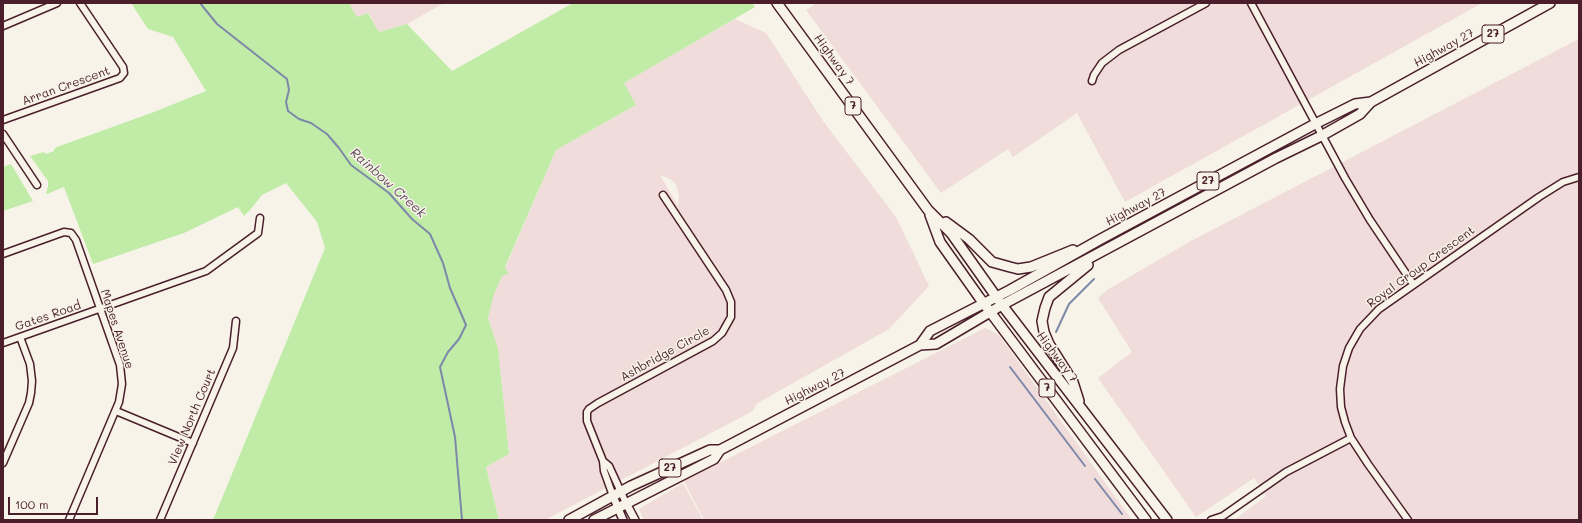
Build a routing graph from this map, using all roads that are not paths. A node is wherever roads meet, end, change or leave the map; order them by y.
1 (57, 3) edge
2 (80, 3) edge
3 (777, 3) edge
4 (1206, 3) edge
5 (1251, 3) edge
6 (1550, 3) edge
7 (3, 26) edge
8 (1092, 81) dead end
9 (1371, 102) junction
10 (3, 120) edge
11 (1315, 124) junction
12 (3, 134) edge
13 (1322, 136) junction
14 (1579, 177) edge
15 (37, 185) dead end
16 (663, 195) dead end
17 (928, 210) junction
18 (260, 218) dead end
19 (1100, 239) junction
20 (1107, 250) junction
21 (3, 254) edge
22 (1413, 284) junction
23 (997, 297) junction
24 (984, 304) junction
25 (1002, 305) junction
26 (100, 309) junction
27 (990, 312) junction
28 (236, 321) dead end
29 (20, 338) junction
30 (3, 343) edge
31 (920, 345) junction
32 (1083, 410) junction
33 (116, 411) junction
34 (1351, 438) junction
35 (193, 443) junction
36 (720, 450) junction
37 (3, 463) edge
38 (617, 494) junction
39 (622, 505) junction
40 (1222, 518) edge
41 (69, 520) edge
42 (160, 520) edge
43 (569, 520) edge
44 (594, 520) edge
45 (623, 520) edge
46 (635, 520) edge
47 (1146, 520) edge
48 (1167, 520) edge
49 (1211, 520) edge
50 (1408, 520) edge

1 - 7 street
2 - 10 street, Arran Crescent
3 - 17 main road, Highway 7 / 7
4 - 8 street
5 - 11 street
6 - 9 main road, Highway 27 / 27
9 - 11 main road, Highway 27 / 27
9 - 13 main road, Highway 27 / 27
11 - 13 street
11 - 19 main road, Highway 27 / 27
12 - 15 street
13 - 20 main road, Highway 27 / 27
13 - 22 street
14 - 22 street, Royal Group Crescent
16 - 38 street, Ashbridge Circle
17 - 19 main road
17 - 23 main road, Highway 7 / 7
17 - 24 main road, Highway 7 / 7
18 - 26 street, Gates Road
19 - 23 main road, Highway 27 / 27
20 - 25 main road, Highway 27 / 27
20 - 32 main road
21 - 26 street, Mapes Avenue
22 - 34 street, Royal Group Crescent
23 - 24 main road, Highway 27 / 27
23 - 25 main road, Highway 7 / 7
24 - 27 main road, Highway 7 / 7
24 - 31 main road, Highway 27 / 27
25 - 27 main road, Highway 27 / 27
25 - 32 main road, Highway 7 / 7
26 - 29 street, Gates Road
26 - 33 street, Mapes Avenue
27 - 31 main road, Highway 27 / 27
27 - 47 main road, Highway 7 / 7
28 - 35 street, View North Court
29 - 30 street, Gates Road
29 - 37 street
31 - 36 main road, Highway 27 / 27
32 - 48 main road, Highway 7 / 7
33 - 35 street
33 - 41 street, Mapes Avenue
34 - 40 street
34 - 50 street, Royal Group Crescent
35 - 42 street, View North Court
36 - 38 main road, Highway 27 / 27
36 - 39 main road, Highway 27 / 27
38 - 39 street
38 - 43 main road, Highway 27 / 27
39 - 44 main road, Highway 27 / 27
39 - 45 street
39 - 46 street
40 - 49 street

